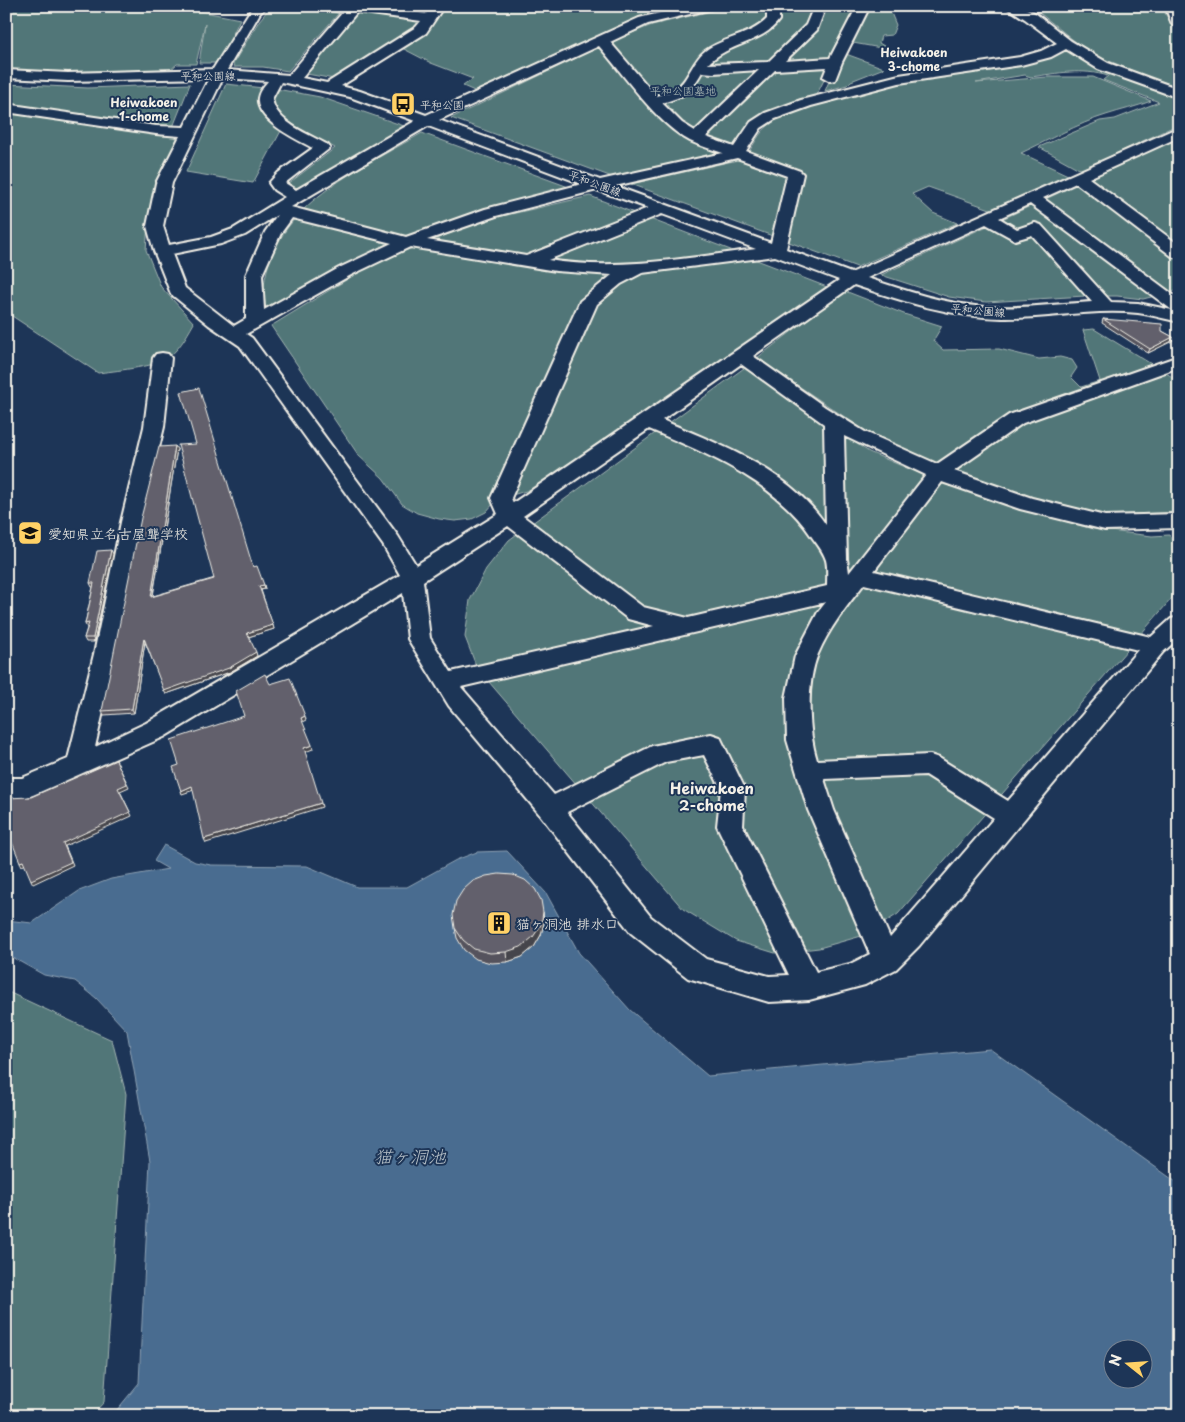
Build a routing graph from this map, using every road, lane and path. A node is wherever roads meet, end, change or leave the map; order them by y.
1 (261, 6) edge
2 (326, 6) edge
3 (438, 6) edge
4 (706, 6) edge
5 (773, 6) edge
6 (820, 6) edge
7 (864, 6) edge
8 (1011, 6) edge
9 (1171, 6) edge
10 (353, 8) edge
11 (430, 18) junction
12 (854, 23) junction
13 (1179, 24) edge
14 (812, 27) junction
15 (763, 30) junction
16 (602, 40) junction
17 (1066, 44) junction
18 (835, 62) junction
19 (772, 66) junction
20 (698, 67) junction
21 (6, 74) edge
22 (216, 75) junction
23 (276, 79) junction
24 (292, 81) junction
25 (330, 87) junction
26 (1178, 93) edge
27 (824, 97) junction
28 (653, 102) junction
29 (6, 108) edge
30 (426, 121) junction
31 (188, 132) junction
32 (1174, 137) edge
33 (696, 138) junction
34 (737, 153) junction
35 (1078, 176) junction
36 (600, 185) junction
37 (1032, 198) junction
38 (287, 205) junction
39 (662, 208) junction
40 (987, 218) junction
41 (271, 236) junction
42 (408, 242) junction
43 (169, 250) junction
44 (777, 251) junction
45 (1179, 253) edge
46 (527, 261) junction
47 (556, 266) junction
48 (645, 268) junction
49 (852, 279) junction
50 (581, 292) junction
51 (1179, 307) edge
52 (1107, 308) junction
53 (1179, 317) edge
54 (255, 321) junction
55 (234, 333) junction
56 (741, 356) junction
57 (162, 358) dead end
58 (1179, 361) edge
59 (648, 420) junction
60 (834, 421) junction
61 (938, 473) junction
62 (509, 516) junction
63 (1179, 521) edge
64 (837, 561) junction
65 (412, 578) junction
66 (849, 586) junction
67 (1179, 625) edge
68 (687, 626) junction
69 (1155, 646) junction
70 (445, 682) junction
71 (79, 765) junction
72 (809, 770) junction
73 (6, 788) edge
74 (550, 809) junction
75 (1011, 816) junction
76 (886, 960) junction
77 (809, 987) junction

1 - 22 street
2 - 10 street
3 - 11 street
4 - 16 street
5 - 15 street
6 - 14 street
7 - 12 street
8 - 17 street
9 - 13 street
10 - 11 street
10 - 24 street
11 - 25 street
12 - 14 street
12 - 18 street
14 - 15 street
14 - 19 street
15 - 20 street
16 - 28 street
16 - 30 street
17 - 26 street
17 - 27 street
18 - 19 street
18 - 27 street
19 - 20 street
19 - 33 street
20 - 28 street
21 - 22 street, 平和公園線
22 - 23 street, 平和公園線
22 - 31 street
23 - 24 street, 平和公園線
23 - 38 street
24 - 25 street, 平和公園線
25 - 30 street, 平和公園線
27 - 34 street
28 - 33 street
29 - 31 street
30 - 36 street, 平和公園線
30 - 38 street
31 - 43 street
32 - 35 street
33 - 34 street
34 - 36 street
34 - 44 street
35 - 37 street
35 - 45 street
36 - 39 street, 平和公園線
36 - 42 street
37 - 40 street
37 - 51 street
38 - 41 street
38 - 42 street
38 - 43 street
39 - 44 street, 平和公園線
39 - 46 street
40 - 49 street
40 - 52 street
41 - 43 street
41 - 54 street
42 - 46 street
42 - 54 street
43 - 55 street
44 - 48 street
44 - 49 street, 平和公園線
46 - 47 street
47 - 48 street
47 - 50 street
48 - 50 street
49 - 52 street, 平和公園線
49 - 56 street
50 - 62 street
52 - 53 street, 平和公園線
54 - 55 street
55 - 65 street
56 - 59 street
56 - 60 street
57 - 71 lane
58 - 61 street
59 - 62 street
59 - 64 street
60 - 61 street
60 - 64 street
61 - 63 street
61 - 66 street
62 - 65 street
62 - 68 street
64 - 66 street
65 - 70 street
65 - 71 street
66 - 68 street
66 - 69 street
66 - 72 street
67 - 69 street
68 - 70 street
69 - 75 street
70 - 74 street
71 - 73 lane
72 - 75 street
72 - 76 street
74 - 77 street
74 - 77 street
75 - 76 street
76 - 77 street

